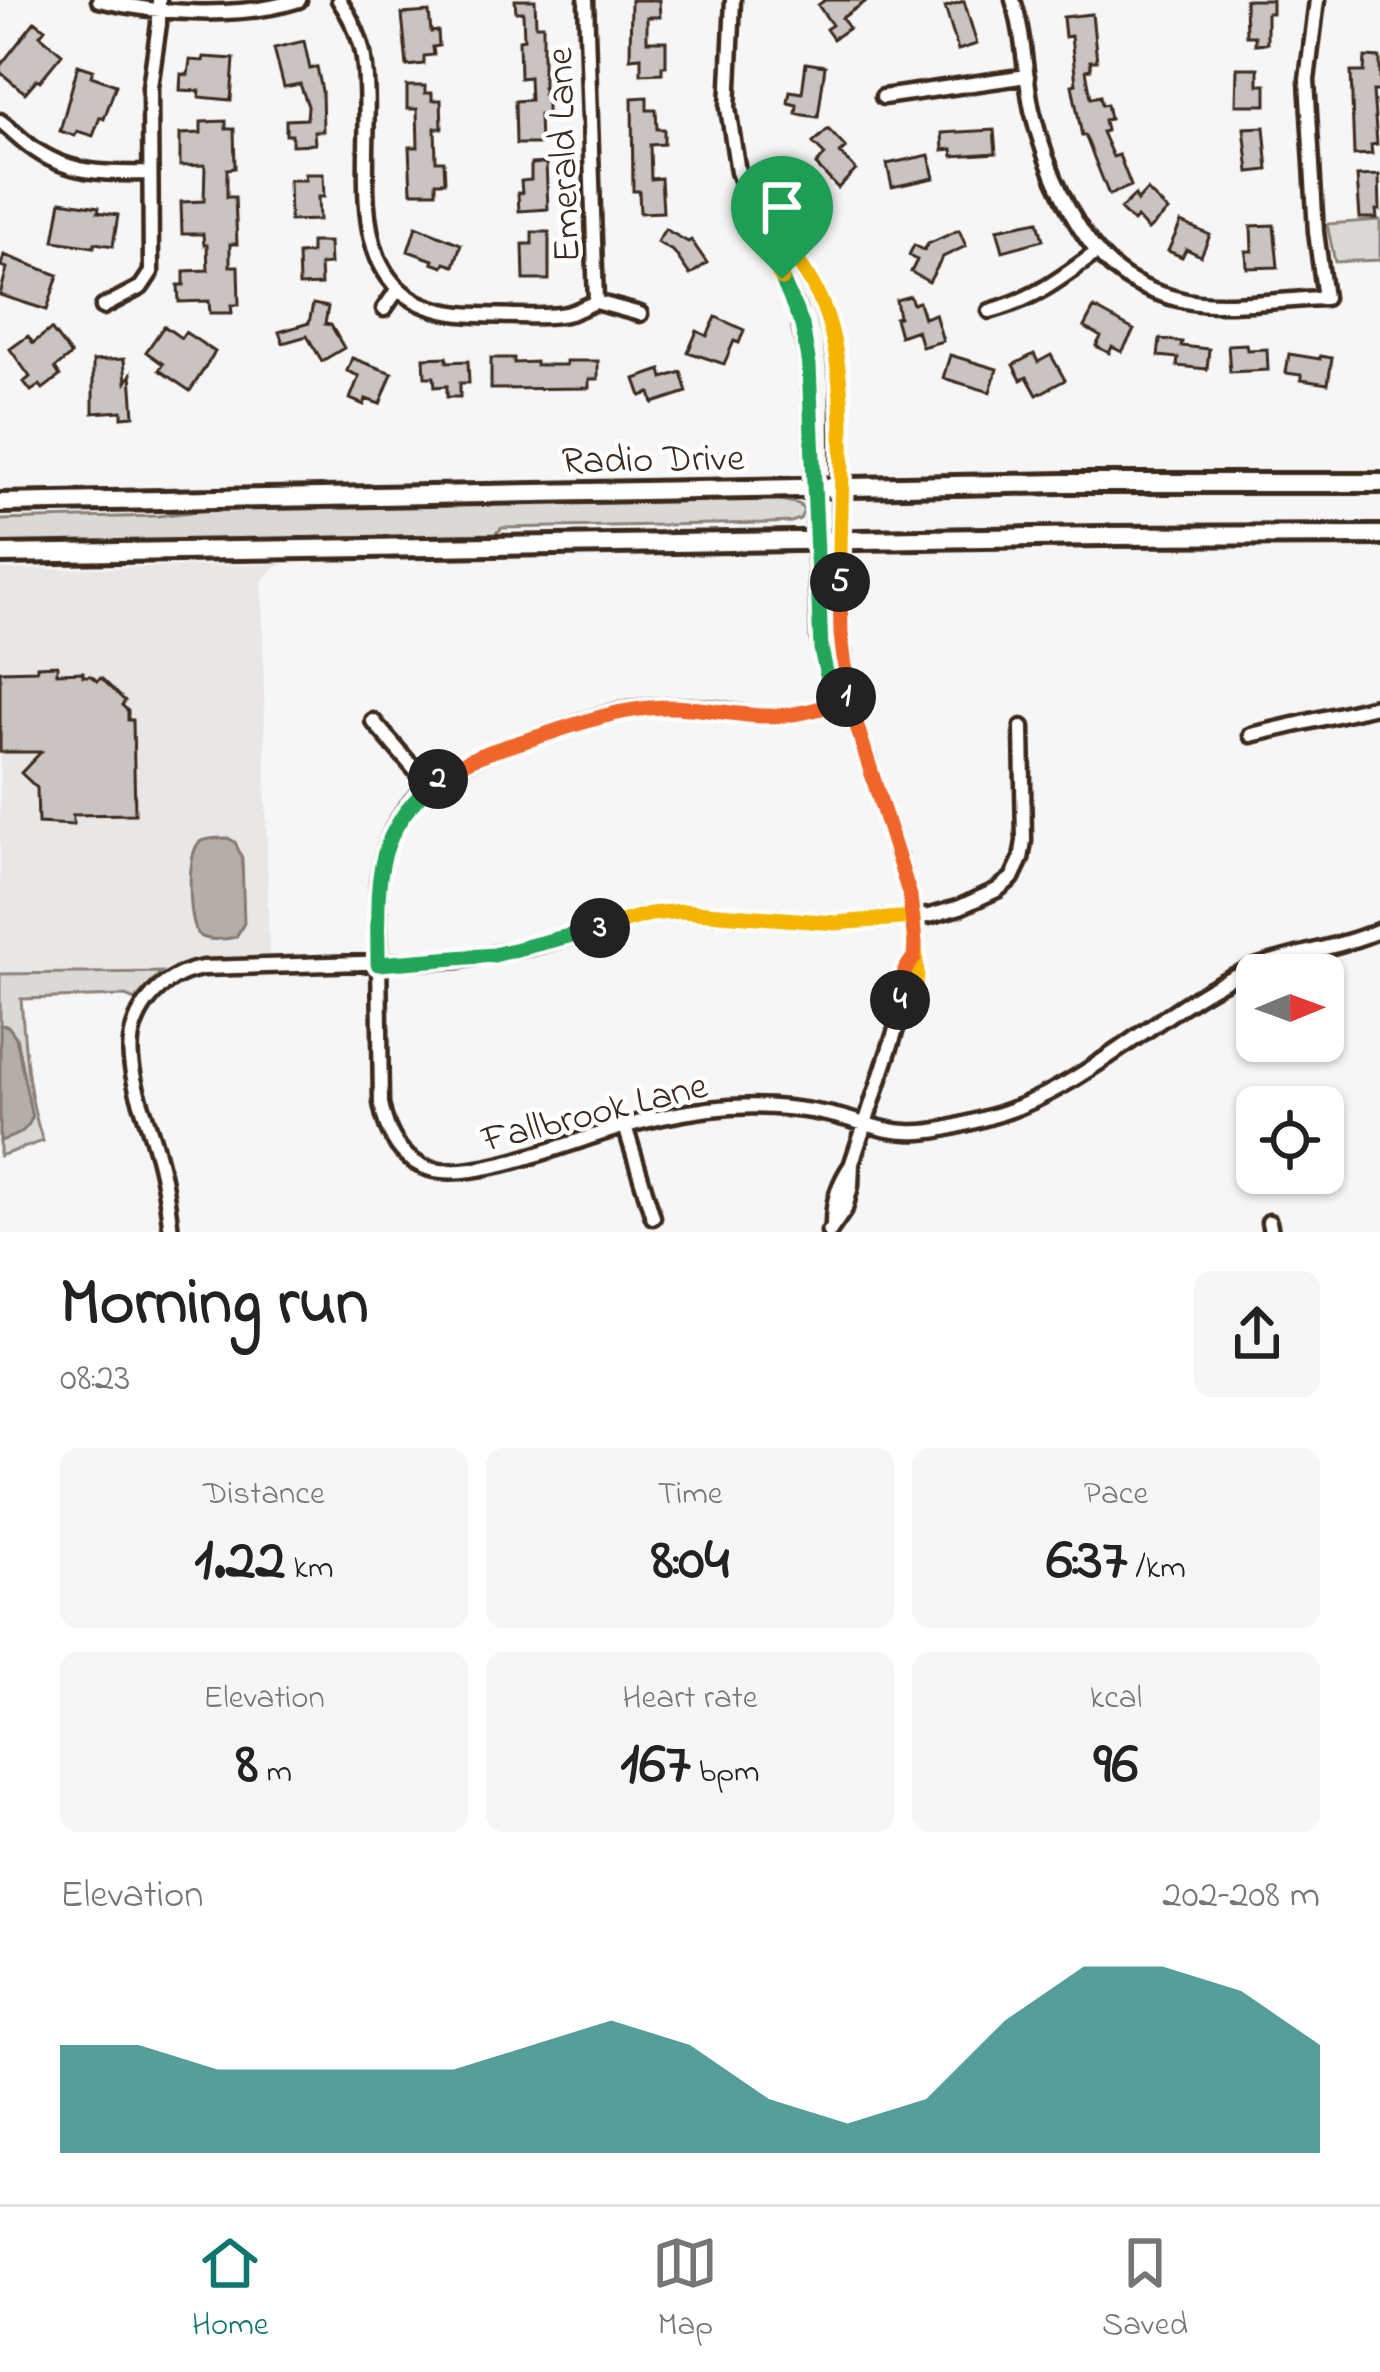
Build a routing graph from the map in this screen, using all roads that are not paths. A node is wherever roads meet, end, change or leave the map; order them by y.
1 (99, 0) edge
2 (298, 0) edge
3 (339, 0) edge
4 (586, 0) edge
5 (733, 0) edge
6 (1013, 0) edge
7 (1317, 0) edge
8 (160, 5) edge
9 (1027, 76) junction
10 (883, 97) dead end
11 (0, 121) edge
12 (149, 173) junction
13 (754, 207) junction
14 (1097, 252) junction
15 (398, 289) junction
16 (596, 302) junction
17 (104, 307) dead end
18 (384, 309) dead end
19 (990, 311) dead end
20 (640, 314) dead end
21 (1380, 483) edge
22 (813, 487) junction
23 (840, 487) junction
24 (0, 502) edge
25 (1380, 535) edge
26 (816, 540) junction
27 (840, 540) junction
28 (0, 554) edge
29 (849, 701) junction
30 (1380, 705) edge
31 (373, 722) dead end
32 (1022, 727) dead end
33 (1251, 735) dead end
34 (429, 786) junction
35 (913, 917) junction
36 (1380, 929) edge
37 (378, 964) junction
38 (865, 1124) junction
39 (625, 1126) junction
40 (652, 1217) dead end
41 (831, 1228) edge
42 (154, 1232) edge
43 (171, 1232) edge

1 - 8 street
2 - 8 street
3 - 15 street
4 - 16 street, Emerald Lane
5 - 13 street
6 - 9 street
7 - 14 street
8 - 12 street
9 - 10 street
9 - 14 street
11 - 12 street
12 - 17 street
13 - 22 street
13 - 23 street
14 - 19 street
15 - 16 street, Emerald Lane
15 - 18 street
16 - 20 street
21 - 23 main road, Radio Drive
22 - 23 main road, Radio Drive
22 - 24 main road, Radio Drive
22 - 26 street
23 - 27 street
25 - 27 main road
26 - 27 main road
26 - 28 main road
26 - 29 street
27 - 29 street
29 - 34 street
29 - 35 street
30 - 33 street
31 - 34 street
32 - 35 street
34 - 37 street
35 - 37 street
35 - 38 street
36 - 38 street, Fallbrook Lane
37 - 39 street, Fallbrook Lane
37 - 43 street
38 - 39 street, Fallbrook Lane
38 - 41 street
39 - 40 street
42 - 43 street

